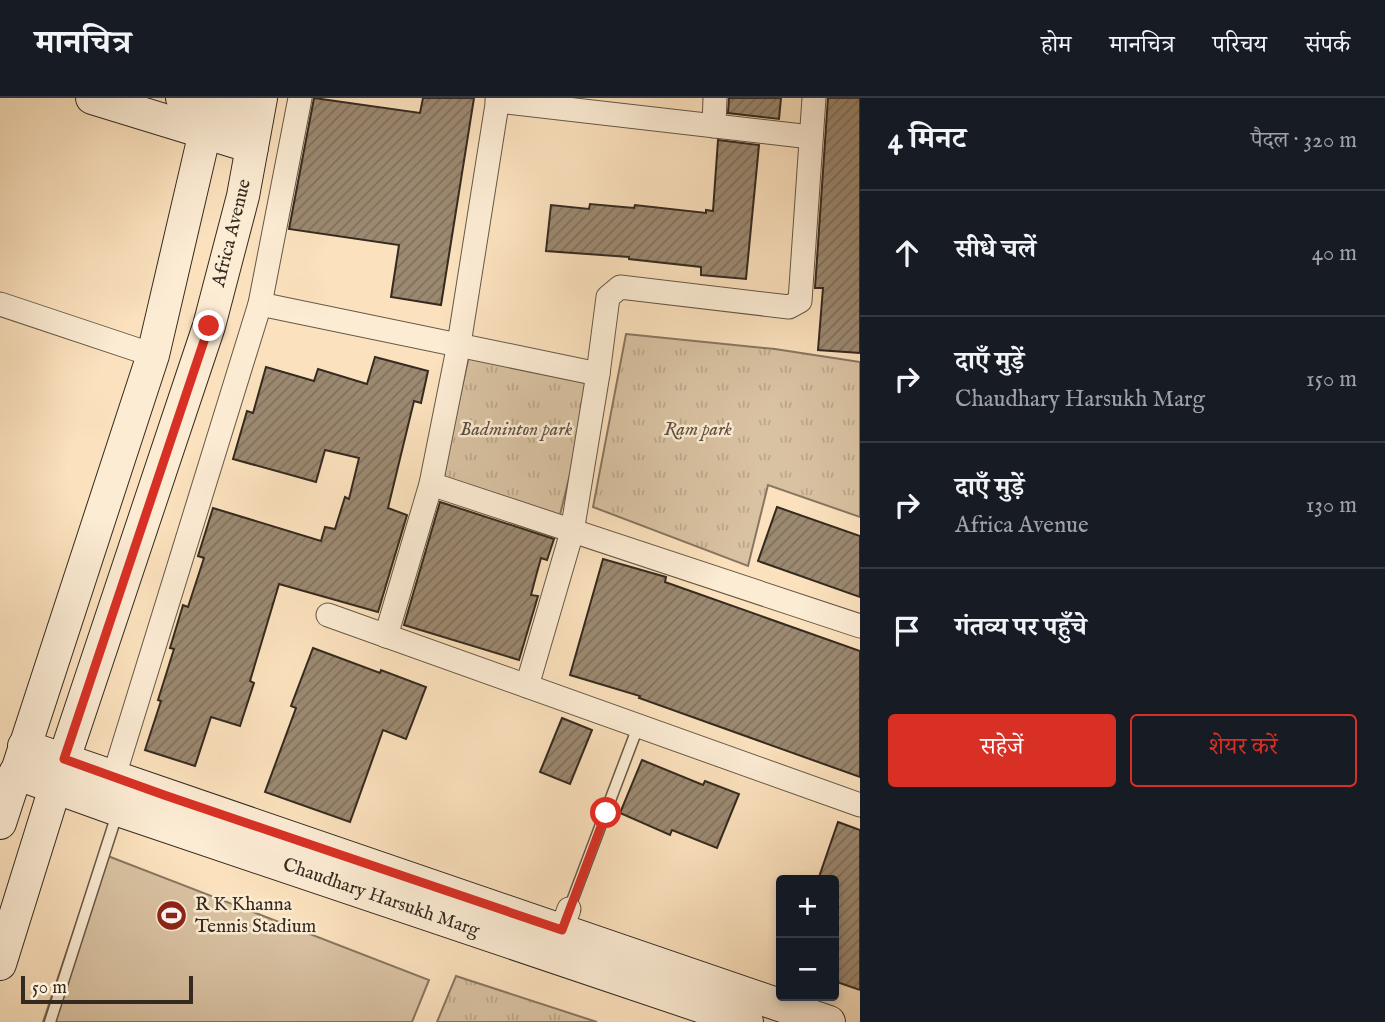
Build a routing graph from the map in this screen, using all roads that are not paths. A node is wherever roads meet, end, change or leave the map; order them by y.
1 (92, 98) edge
2 (300, 98) edge
3 (715, 98) edge
4 (814, 98) edge
5 (498, 100) edge
6 (634, 107) edge
7 (195, 111) edge
8 (256, 121) edge
9 (714, 126) junction
10 (811, 138) junction
11 (191, 193) junction
12 (0, 304) edge
13 (260, 304) junction
14 (459, 344) junction
15 (153, 355) junction
16 (598, 374) junction
17 (431, 484) junction
18 (572, 532) junction
19 (328, 615) dead end
20 (860, 626) edge
21 (386, 636) junction
22 (527, 687) junction
23 (639, 724) junction
24 (13, 761) edge
25 (59, 773) junction
26 (112, 797) junction
27 (860, 805) edge
28 (0, 823) edge
29 (561, 931) junction
30 (0, 964) edge
31 (50, 1022) edge
32 (747, 1022) edge
33 (829, 1022) edge

1 - 7 main road
2 - 13 street
3 - 9 street
4 - 10 street
5 - 6 street
5 - 14 street
6 - 9 street
7 - 8 main road
7 - 11 main road
7 - 11 main road
8 - 25 main road, Africa Avenue
9 - 10 street
10 - 16 street
11 - 15 main road
12 - 15 street
13 - 14 street
13 - 26 street
14 - 16 street
14 - 17 street
15 - 24 main road
16 - 18 street
17 - 18 street
17 - 21 street
18 - 20 street
18 - 22 street
19 - 21 street
21 - 22 street
22 - 23 street
23 - 27 street
23 - 29 lane
24 - 25 main road, Chaudhary Harsukh Marg
24 - 28 main road
25 - 26 main road, Chaudhary Harsukh Marg
25 - 30 main road, Africa Avenue
26 - 29 main road, Chaudhary Harsukh Marg
26 - 31 lane
29 - 32 main road, Chaudhary Harsukh Marg
29 - 33 main road, Chaudhary Harsukh Marg

